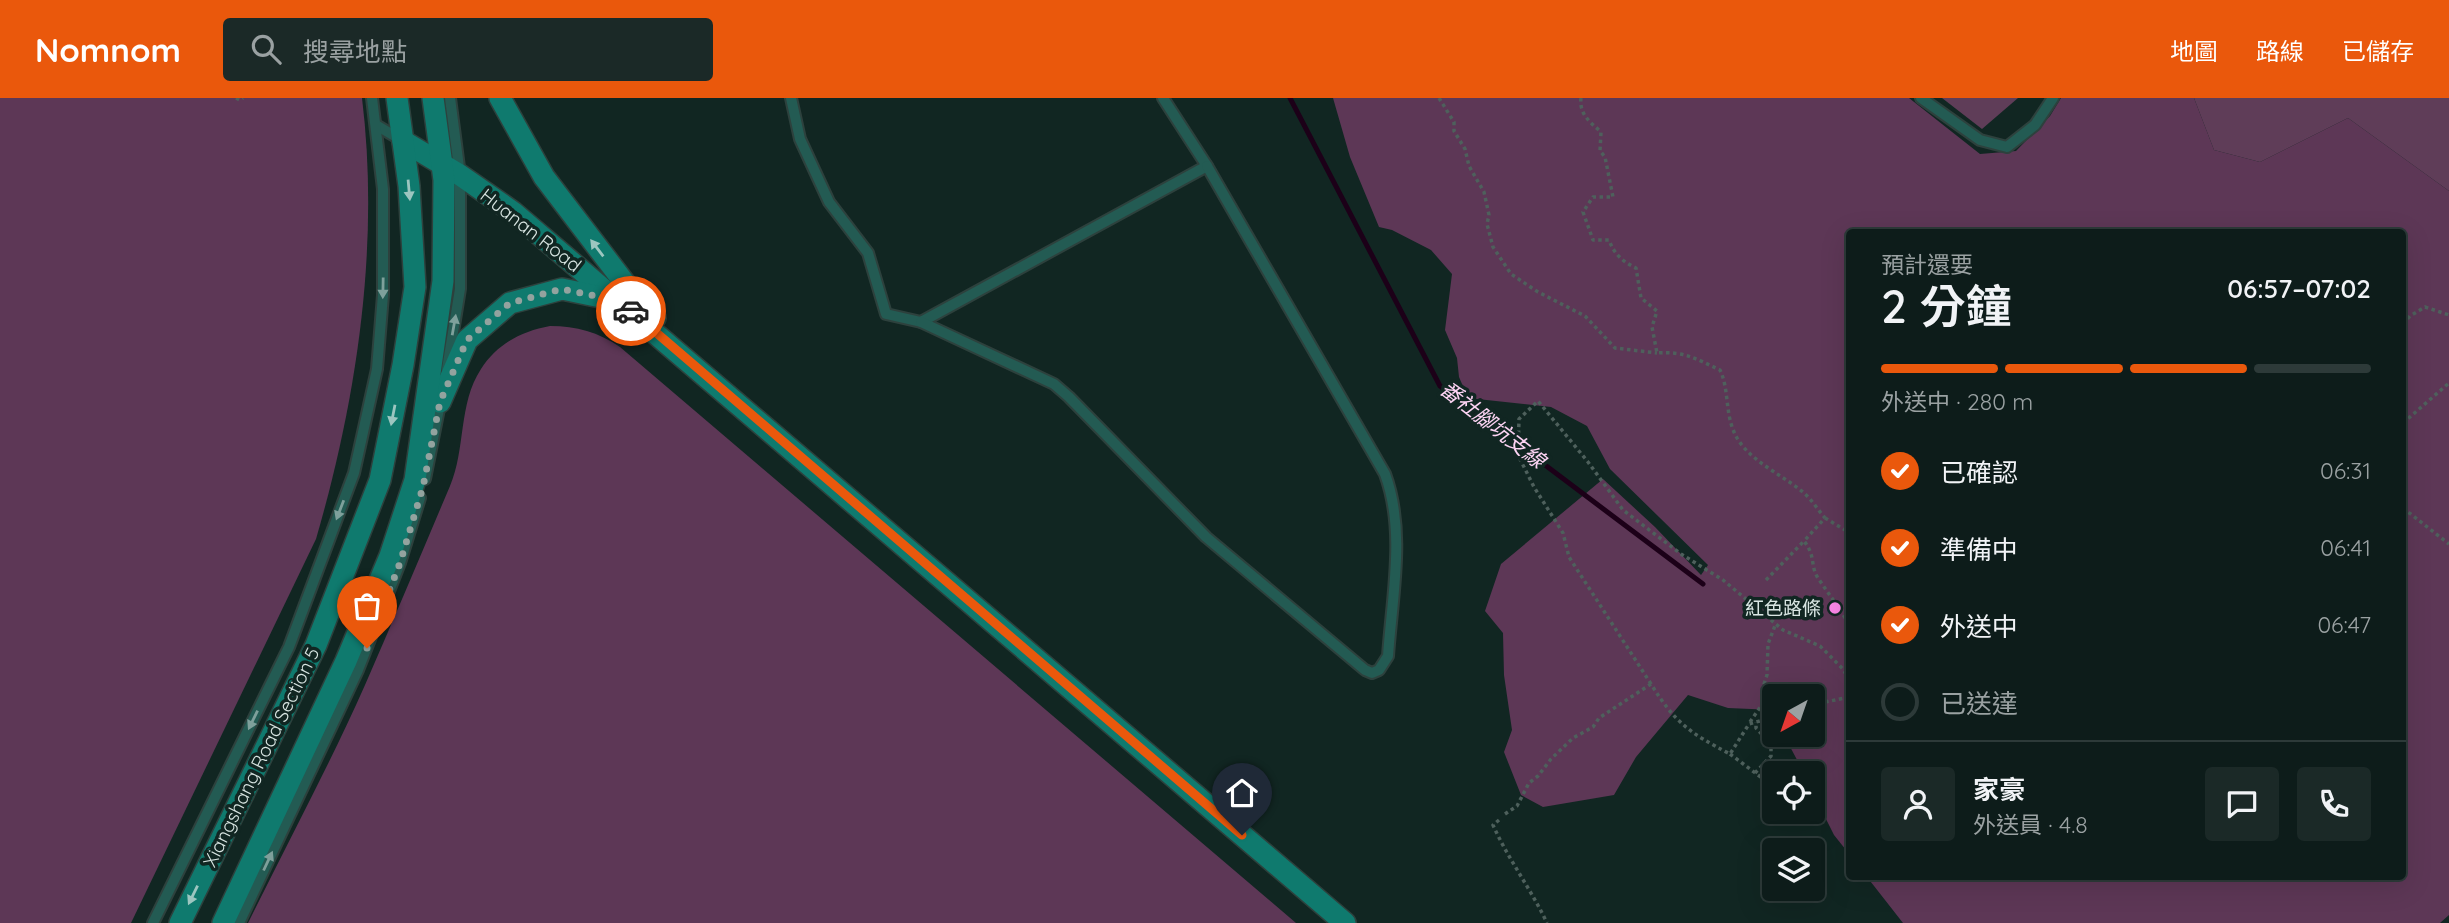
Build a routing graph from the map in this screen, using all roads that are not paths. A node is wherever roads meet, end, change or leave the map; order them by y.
1 (372, 98) edge
2 (397, 98) edge
3 (433, 98) edge
4 (450, 98) edge
5 (500, 98) edge
6 (791, 98) edge
7 (1163, 98) edge
8 (1921, 98) edge
9 (2053, 98) edge
10 (376, 125) junction
11 (403, 141) junction
12 (1207, 166) junction
13 (451, 169) junction
14 (619, 301) junction
15 (921, 322) junction
16 (705, 374) junction
17 (440, 402) junction
18 (153, 923) edge
19 (180, 923) edge
20 (223, 923) edge
21 (239, 923) edge
22 (1345, 923) edge

1 - 10 lane, Xiangshang Road Section 5
2 - 11 street, Xiangshang Road Section 5
3 - 13 street, Xiangshang Road Section 5
4 - 13 lane, Xiangshang Road Section 5
16 -> 5 street
6 - 15 lane
7 - 12 lane
8 - 9 lane
10 - 11 lane, Huanan Road
10 -> 18 lane, Xiangshang Road Section 5
11 - 13 street, Huanan Road
11 -> 19 street, Xiangshang Road Section 5
12 - 15 lane
12 - 15 lane
13 - 14 street, Huanan Road
17 -> 13 lane, Xiangshang Road Section 5
13 - 20 street, Xiangshang Road Section 5
14 - 16 street, Huanan Road
14 - 17 street
16 - 22 street, Huanan Road
21 -> 17 lane, Xiangshang Road Section 5

